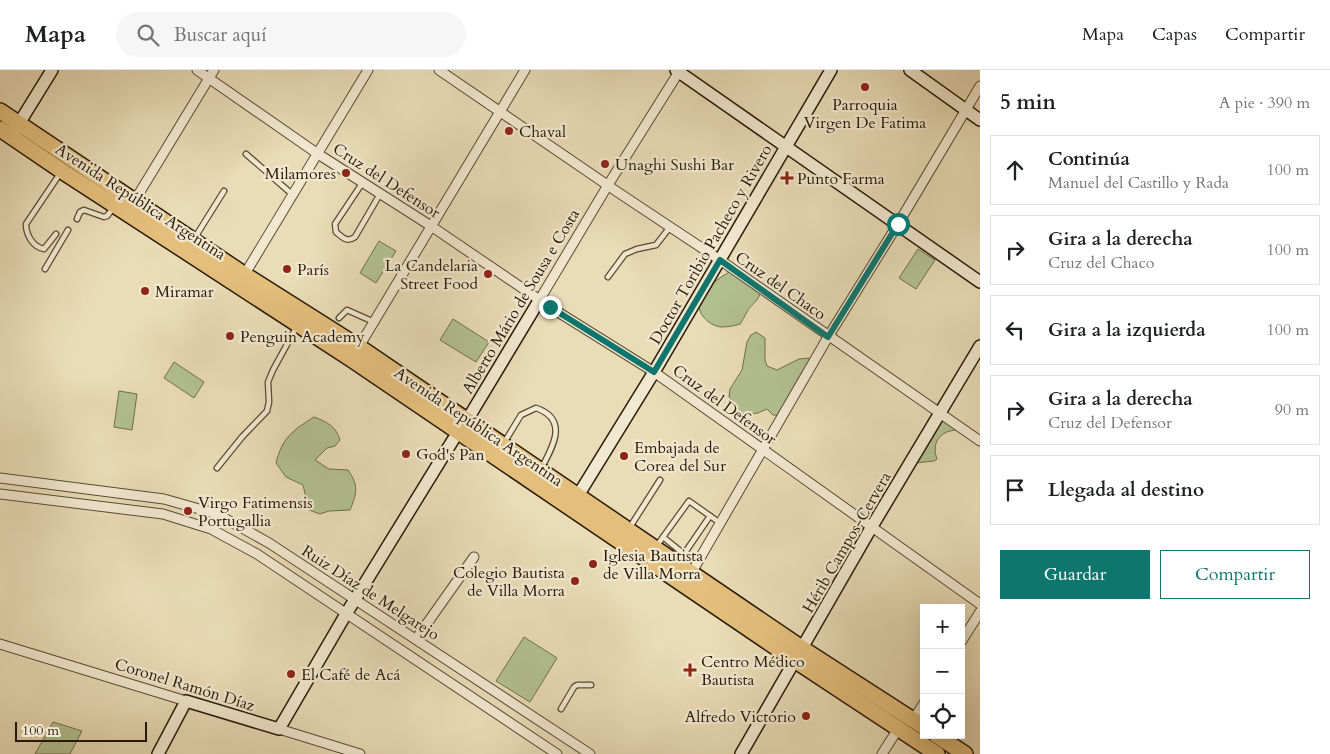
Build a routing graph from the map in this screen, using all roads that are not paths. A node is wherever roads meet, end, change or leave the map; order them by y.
1 (52, 70) edge
2 (198, 70) edge
3 (368, 70) edge
4 (439, 70) edge
5 (524, 70) edge
6 (831, 70) edge
7 (910, 70) edge
8 (678, 71) edge
9 (211, 74) edge
10 (980, 86) edge
11 (966, 110) junction
12 (0, 111) edge
13 (500, 111) junction
14 (980, 120) edge
15 (10, 130) edge
16 (786, 146) junction
17 (246, 154) dead end
18 (318, 154) junction
19 (62, 171) junction
20 (363, 182) junction
21 (608, 185) junction
22 (224, 191) dead end
23 (380, 194) junction
24 (293, 195) junction
25 (125, 207) junction
26 (76, 218) dead end
27 (898, 224) junction
28 (431, 226) junction
29 (670, 227) junction
30 (68, 230) dead end
31 (56, 234) dead end
32 (194, 240) junction
33 (720, 260) junction
34 (45, 269) dead end
35 (608, 277) dead end
36 (242, 280) junction
37 (980, 282) edge
38 (540, 299) junction
39 (339, 318) dead end
40 (374, 322) junction
41 (297, 324) junction
42 (828, 337) junction
43 (980, 346) edge
44 (355, 353) junction
45 (654, 372) junction
46 (941, 413) junction
47 (462, 426) junction
48 (980, 441) edge
49 (503, 445) junction
50 (762, 450) junction
51 (217, 468) dead end
52 (540, 470) junction
53 (0, 478) edge
54 (660, 480) dead end
55 (0, 494) edge
56 (117, 494) junction
57 (575, 504) junction
58 (116, 508) junction
59 (710, 516) junction
60 (720, 523) junction
61 (240, 526) junction
62 (871, 528) junction
63 (628, 530) junction
64 (231, 540) junction
65 (659, 542) junction
66 (474, 557) dead end
67 (681, 559) junction
68 (687, 579) junction
69 (355, 600) junction
70 (980, 604) edge
71 (980, 612) edge
72 (346, 614) junction
73 (965, 636) edge
74 (416, 640) junction
75 (0, 644) edge
76 (799, 655) junction
77 (480, 682) junction
78 (591, 685) dead end
79 (470, 696) junction
80 (186, 701) junction
81 (561, 709) dead end
82 (919, 724) edge
83 (279, 729) junction
84 (898, 729) junction
85 (942, 739) edge
86 (583, 752) edge
87 (158, 754) edge
88 (360, 754) edge
89 (557, 754) edge
90 (741, 754) edge
91 (882, 754) edge
92 (937, 754) edge
93 (964, 754) edge

1 - 15 street
2 - 9 street, Cruz del Defensor
3 - 18 street
4 - 13 street, Cruz del Chaco
5 - 13 street
6 - 16 street, Doctor Toribio Pacheco y Rivero
7 - 11 street
8 - 16 street
8 - 21 street, Alberto Mário de Sousa e Costa
9 - 18 street, Cruz del Defensor
9 - 25 street
10 - 11 street
11 - 14 street
11 - 27 street
12 - 15 highway, Avenida República Argentina
13 - 21 street, Cruz del Chaco
13 - 28 street
15 - 19 highway, Avenida República Argentina
15 - 25 highway, Avenida República Argentina
16 - 27 street
16 - 33 street, Doctor Toribio Pacheco y Rivero
17 - 24 lane
18 - 20 street, Cruz del Defensor
18 - 24 street
19 - 25 highway, Avenida República Argentina
19 - 31 lane
20 - 23 street, Cruz del Defensor
20 - 23 lane
21 - 29 street, Cruz del Chaco
21 - 38 street, Alberto Mário de Sousa e Costa
22 - 32 lane
23 - 28 street, Cruz del Defensor
24 - 36 street
25 - 26 lane
25 - 32 highway, Avenida República Argentina
25 - 36 highway, Avenida República Argentina
27 - 37 street
27 - 42 street
28 - 38 street, Cruz del Defensor
28 - 40 street
29 - 33 street, Cruz del Chaco
29 - 35 lane
30 - 34 lane
32 - 36 highway, Avenida República Argentina
33 - 42 street, Cruz del Chaco
33 - 45 street, Doctor Toribio Pacheco y Rivero
36 - 41 highway, Avenida República Argentina
36 - 44 highway, Avenida República Argentina
38 - 45 street, Cruz del Defensor
38 - 47 street, Alberto Mário de Sousa e Costa
39 - 40 lane
40 - 44 street
41 - 44 highway, Avenida República Argentina
41 - 51 lane
42 - 46 street, Cruz del Chaco
42 - 50 street
43 - 46 street, Hérib Campos-Cervera
44 - 47 highway, Avenida República Argentina
45 - 50 street, Cruz del Defensor
45 - 57 street, Doctor Toribio Pacheco y Rivero
46 - 48 street, Cruz del Chaco
46 - 62 street, Hérib Campos-Cervera
47 - 49 highway, Avenida República Argentina
47 - 57 highway, Avenida República Argentina
47 - 69 street, Alberto Mário de Sousa e Costa
49 - 52 highway, Avenida República Argentina
49 - 52 lane
50 - 60 street
50 - 62 street, Cruz del Defensor
52 - 57 highway, Avenida República Argentina
53 - 56 street, Ruiz Díaz de Melgarejo
54 - 63 lane
55 - 58 street, Ruiz Díaz de Melgarejo
56 - 58 street
56 - 61 street, Ruiz Díaz de Melgarejo
57 - 63 highway, Avenida República Argentina
57 - 68 highway, Avenida República Argentina
58 - 64 street, Ruiz Díaz de Melgarejo
59 - 60 lane
59 - 65 lane
59 - 67 lane
60 - 68 street
61 - 64 street
61 - 69 street, Ruiz Díaz de Melgarejo
62 - 70 street, Cruz del Defensor
62 - 76 street, Hérib Campos-Cervera
63 - 65 highway, Avenida República Argentina
64 - 72 street, Ruiz Díaz de Melgarejo
65 - 67 highway, Avenida República Argentina
66 - 74 street
67 - 68 highway, Avenida República Argentina
68 - 76 highway, Avenida República Argentina
69 - 72 street, Alberto Mário de Sousa e Costa
69 - 74 street, Ruiz Díaz de Melgarejo
71 - 73 street
72 - 79 street, Ruiz Díaz de Melgarejo
72 - 83 street, Alberto Mário de Sousa e Costa
74 - 77 street, Ruiz Díaz de Melgarejo
75 - 80 street, Coronel Ramón Díaz
76 - 82 highway, Avenida República Argentina
76 - 84 highway, Avenida República Argentina
76 - 90 street, Hérib Campos-Cervera
77 - 79 street
77 - 86 street, Ruiz Díaz de Melgarejo
78 - 81 lane
79 - 89 street, Ruiz Díaz de Melgarejo
80 - 83 street, Coronel Ramón Díaz
80 - 87 street
83 - 88 street, Coronel Ramón Díaz
84 - 91 street
84 - 92 highway, Avenida República Argentina
85 - 93 highway

